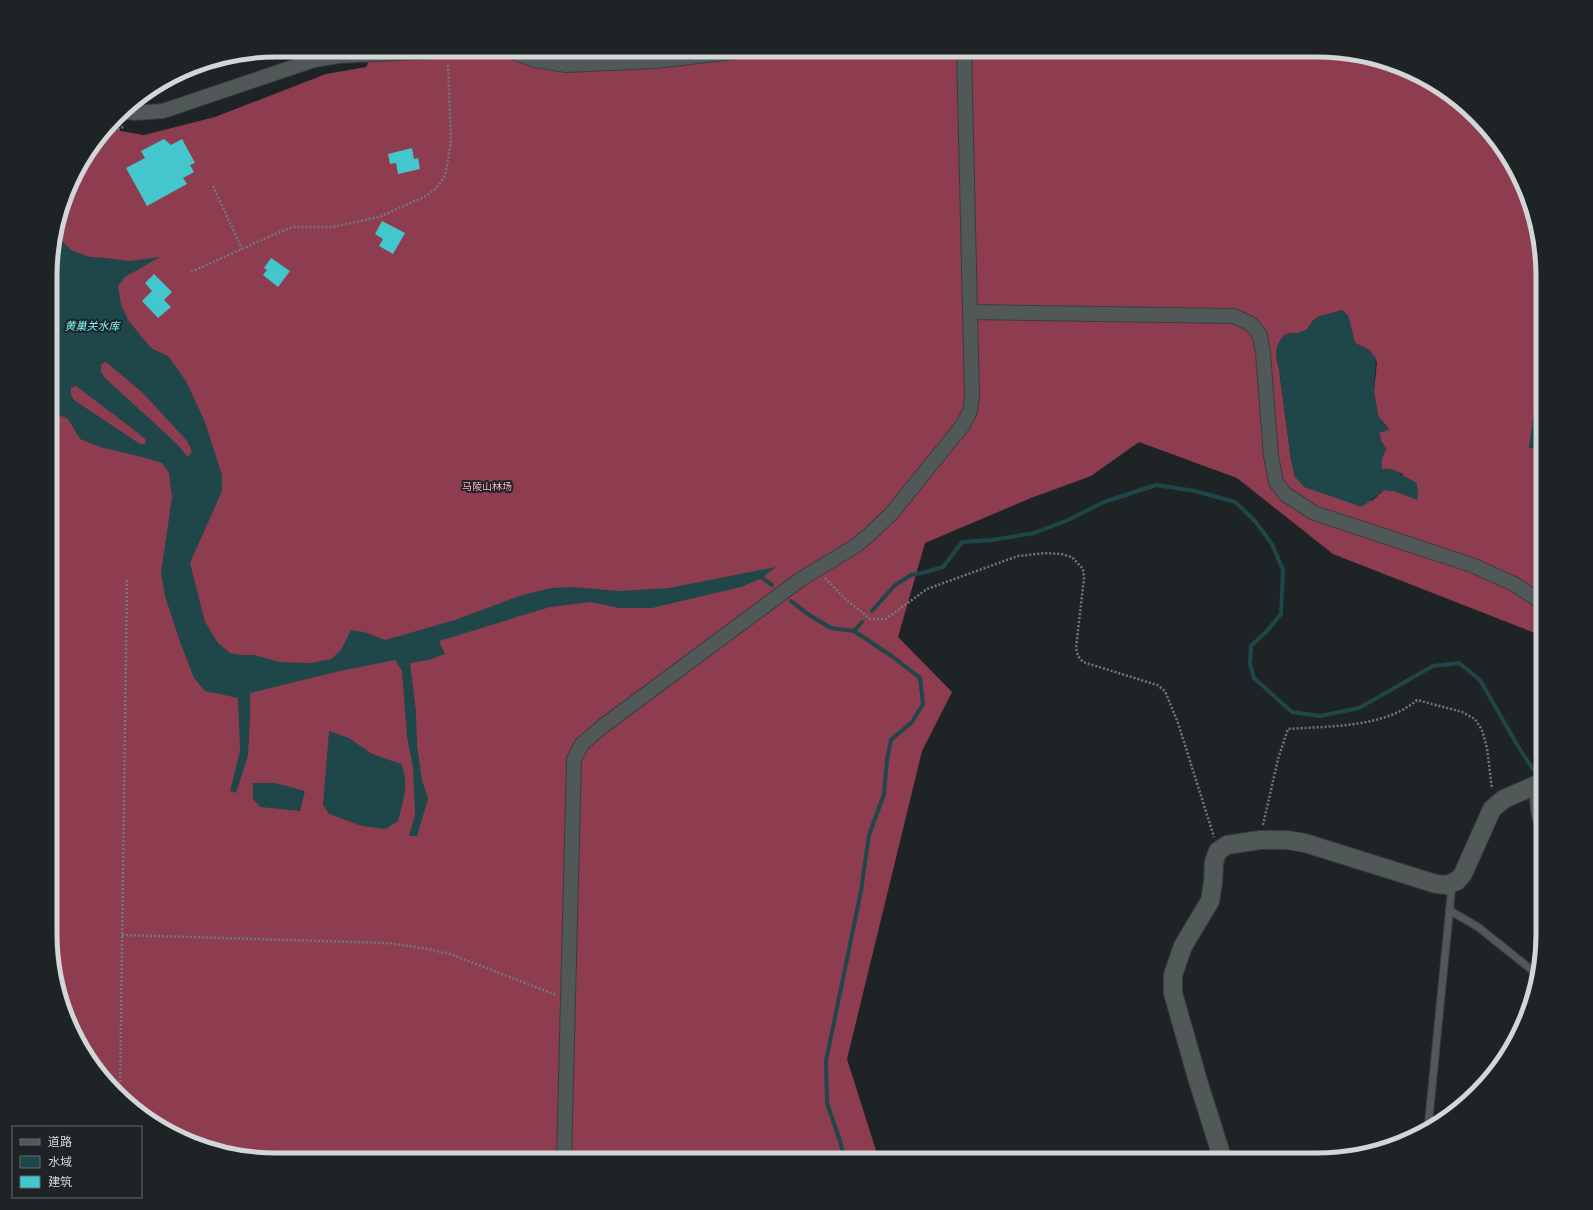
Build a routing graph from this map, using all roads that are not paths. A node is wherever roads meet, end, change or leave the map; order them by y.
1 (322, 57) edge
2 (532, 57) edge
3 (665, 57) edge
4 (964, 57) edge
5 (131, 112) edge
6 (970, 312) junction
7 (1536, 598) edge
8 (1536, 785) edge
9 (1452, 882) junction
10 (1449, 910) junction
11 (1533, 971) edge
12 (1429, 1122) edge
13 (564, 1153) edge
14 (1221, 1153) edge

1 - 5 street
2 - 3 street
4 - 6 street
6 - 7 street
6 - 13 street
8 - 9 street
9 - 10 lane
9 - 14 street
10 - 11 lane
10 - 12 lane

